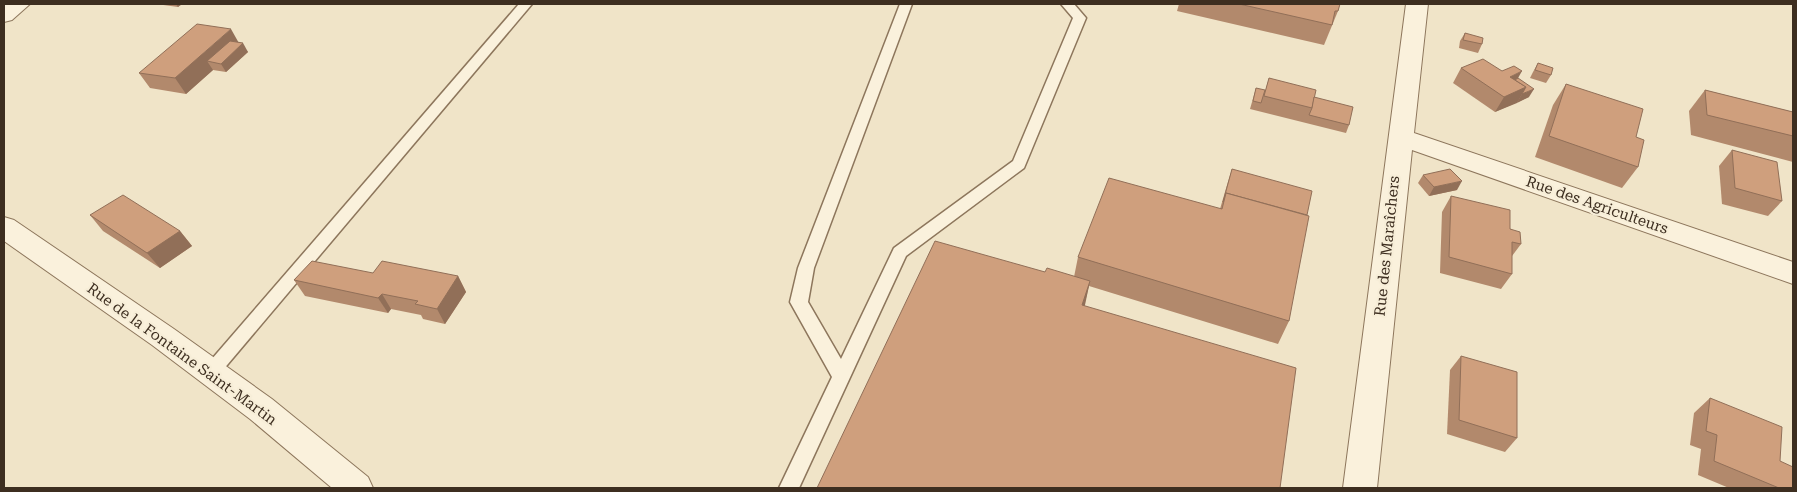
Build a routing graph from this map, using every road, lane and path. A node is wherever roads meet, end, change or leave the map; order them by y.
1 (19, 4) edge
2 (526, 4) edge
3 (906, 4) edge
4 (1067, 4) edge
5 (1417, 4) edge
6 (4, 15) edge
7 (1400, 137) junction
8 (4, 227) edge
9 (1793, 273) edge
10 (210, 372) junction
11 (842, 377) junction
12 (356, 488) edge
13 (789, 488) edge
14 (1360, 488) edge

1 - 6 street
2 - 10 lane
3 - 11 lane
4 - 11 lane
5 - 7 street, Rue des Maraîchers
7 - 9 street, Rue des Agriculteurs
7 - 14 street, Rue des Maraîchers
8 - 10 street, Rue de la Fontaine Saint-Martin
10 - 12 street, Rue de la Fontaine Saint-Martin
11 - 13 lane

